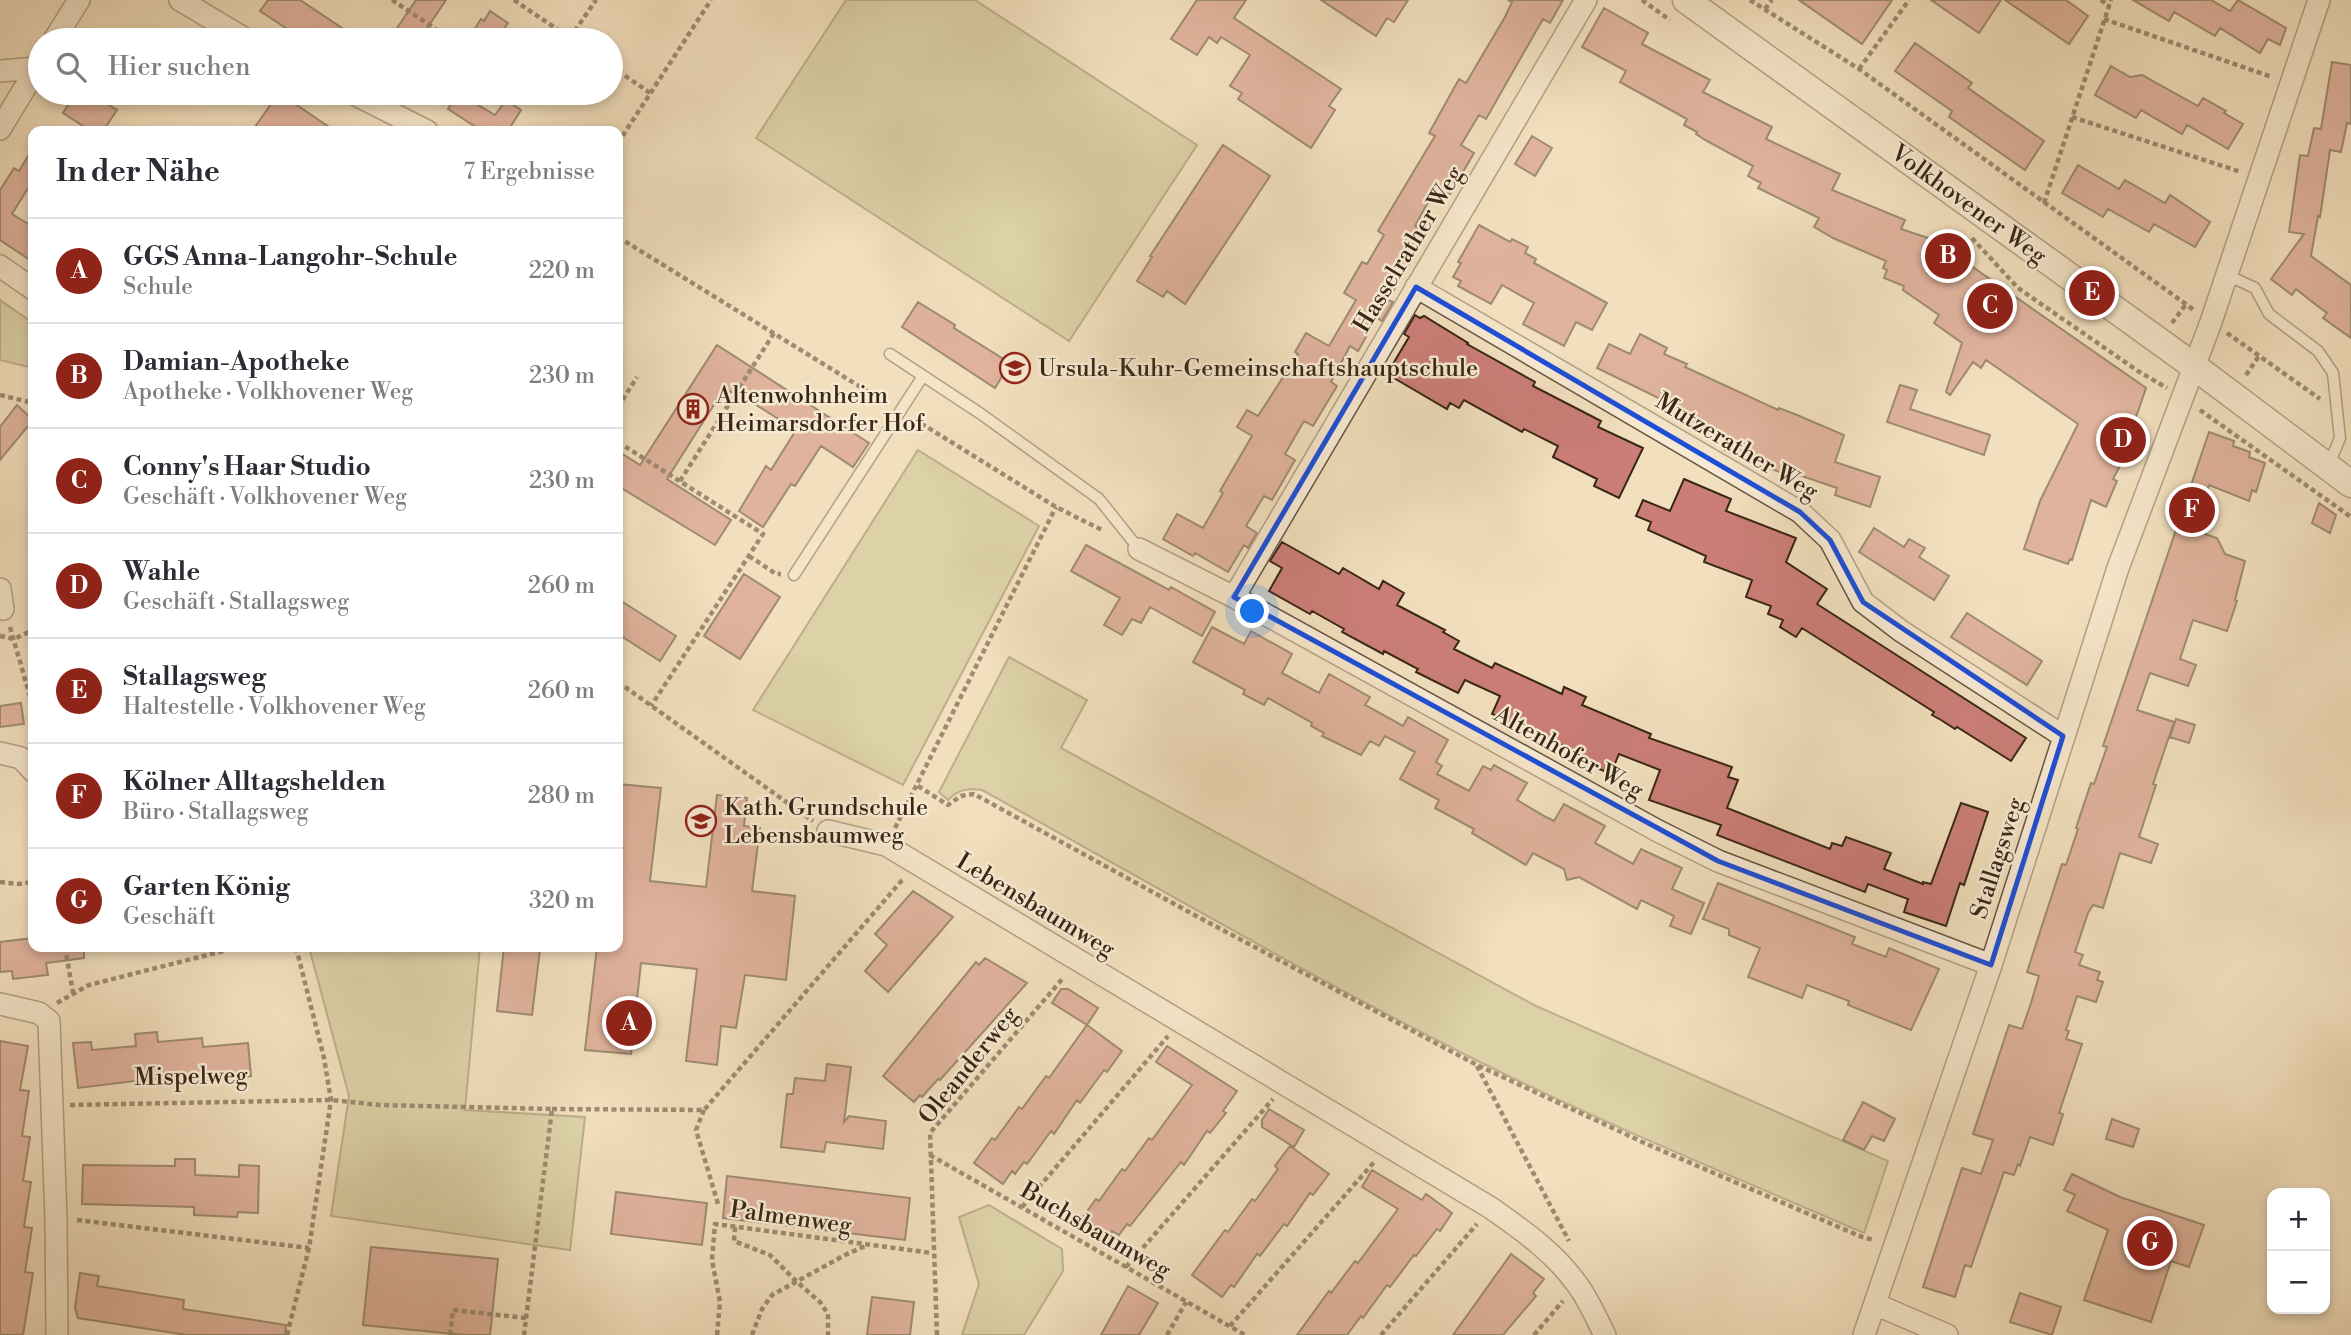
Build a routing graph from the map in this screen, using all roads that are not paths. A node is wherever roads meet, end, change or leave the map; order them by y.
1 (79, 0) edge
2 (180, 0) edge
3 (1586, 0) edge
4 (1686, 0) edge
5 (2319, 0) edge
6 (62, 28) edge
7 (227, 28) edge
8 (28, 67) edge
9 (0, 71) edge
10 (28, 83) edge
11 (376, 105) edge
12 (418, 126) edge
13 (0, 129) edge
14 (0, 266) edge
15 (2227, 275) junction
16 (28, 286) edge
17 (1416, 287) junction
18 (890, 354) dead end
19 (2195, 367) junction
20 (923, 376) junction
21 (2328, 467) junction
22 (2351, 484) edge
23 (1139, 549) joint
24 (794, 575) road end
25 (1234, 597) junction
26 (2063, 736) junction
27 (0, 753) edge
28 (28, 766) edge
29 (828, 831) road end
30 (1991, 965) junction
31 (0, 1004) edge
32 (1875, 1304) junction
33 (57, 1335) edge
34 (1605, 1335) edge
35 (1864, 1335) edge
36 (1947, 1335) edge

1 - 6 street
2 - 7 street
3 - 17 street, Hasselrather Weg
4 - 19 street, Volkhovener Weg
5 - 15 street, Stallagsweg
8 - 9 street
10 - 13 street
11 - 12 street
14 - 16 street
15 - 19 street, Stallagsweg
15 - 21 lane
17 - 25 street, Hasselrather Weg
17 - 26 street, Mutzerather Weg
18 - 20 lane
19 - 21 street, Volkhovener Weg
19 - 26 street, Stallagsweg
20 - 23 lane
20 - 24 lane
21 - 22 street, Volkhovener Weg
23 - 25 street, Altenhofer Weg
25 - 30 street, Altenhofer Weg
26 - 30 street, Stallagsweg
27 - 28 street
29 - 34 street, Lebensbaumweg
30 - 32 street, Stallagsweg
31 - 33 street
32 - 35 street, Stallagsweg
32 - 36 street

